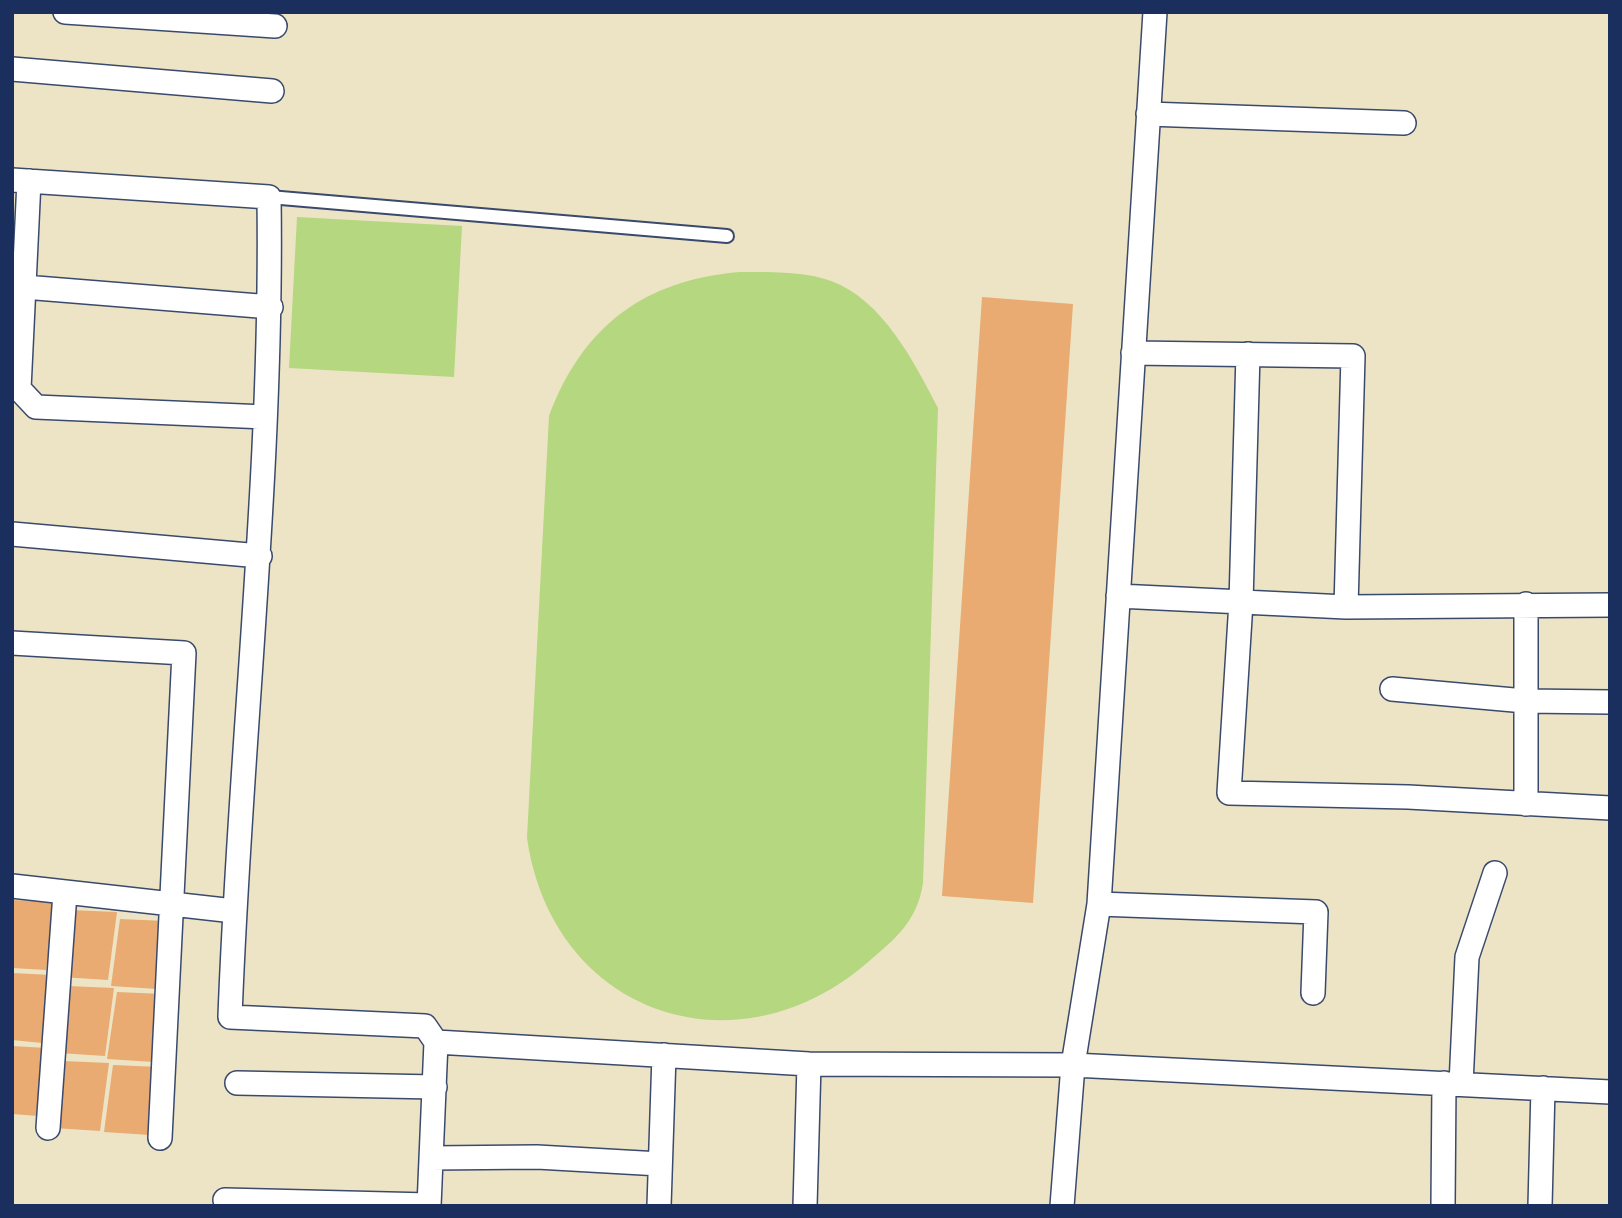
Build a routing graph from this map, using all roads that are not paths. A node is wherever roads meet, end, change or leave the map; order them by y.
1 (65, 12) edge
2 (1155, 12) edge
3 (275, 26) dead end
4 (12, 69) edge
5 (272, 91) dead end
6 (1148, 114) junction
7 (1404, 123) dead end
8 (21, 181) edge
9 (269, 197) junction
10 (727, 236) dead end
11 (24, 287) junction
12 (271, 307) junction
13 (1133, 353) junction
14 (1248, 354) junction
15 (265, 416) junction
16 (12, 534) edge
17 (260, 555) junction
18 (1118, 596) junction
19 (1241, 602) junction
20 (1526, 604) junction
21 (1610, 605) edge
22 (1346, 607) junction
23 (12, 643) edge
24 (1392, 689) dead end
25 (1525, 701) junction
26 (1610, 702) edge
27 (1526, 804) junction
28 (1610, 808) edge
29 (1495, 873) dead end
30 (12, 886) edge
31 (65, 893) junction
32 (170, 904) junction
33 (1099, 904) junction
34 (234, 911) junction
35 (1313, 992) dead end
36 (436, 1042) junction
37 (664, 1055) junction
38 (809, 1064) junction
39 (1073, 1065) junction
40 (237, 1083) dead end
41 (1453, 1084) junction
42 (435, 1087) junction
43 (1543, 1088) junction
44 (1610, 1092) edge
45 (48, 1128) dead end
46 (160, 1138) dead end
47 (431, 1158) junction
48 (660, 1164) junction
49 (225, 1200) dead end
50 (429, 1205) edge
51 (659, 1206) edge
52 (804, 1206) edge
53 (1062, 1206) edge
54 (1443, 1206) edge
55 (1540, 1206) edge

1 - 3 street
2 - 6 street
4 - 5 street
6 - 7 street
6 - 13 street
8 - 9 street
8 - 11 street
9 - 10 lane
9 - 12 street
11 - 12 street
11 - 15 street
12 - 15 street
13 - 14 street
13 - 18 street
14 - 19 street
14 - 22 street
15 - 17 street
16 - 17 street
17 - 34 street
18 - 19 street
18 - 33 street
19 - 22 street
19 - 27 street
20 - 21 street
20 - 22 street
20 - 25 street
23 - 32 street
24 - 25 street
25 - 26 street
25 - 27 street
27 - 28 street
29 - 41 street
30 - 31 street
31 - 32 street
31 - 45 street
32 - 34 street
32 - 46 street
33 - 35 street
33 - 39 street
34 - 36 street
36 - 37 street
36 - 42 street
37 - 38 street
37 - 48 street
38 - 39 street
38 - 52 street
39 - 41 street
39 - 53 street
40 - 42 street
41 - 43 street
41 - 54 street
42 - 47 street
43 - 44 street
43 - 55 street
47 - 48 street
47 - 50 street
48 - 51 street
49 - 50 street

